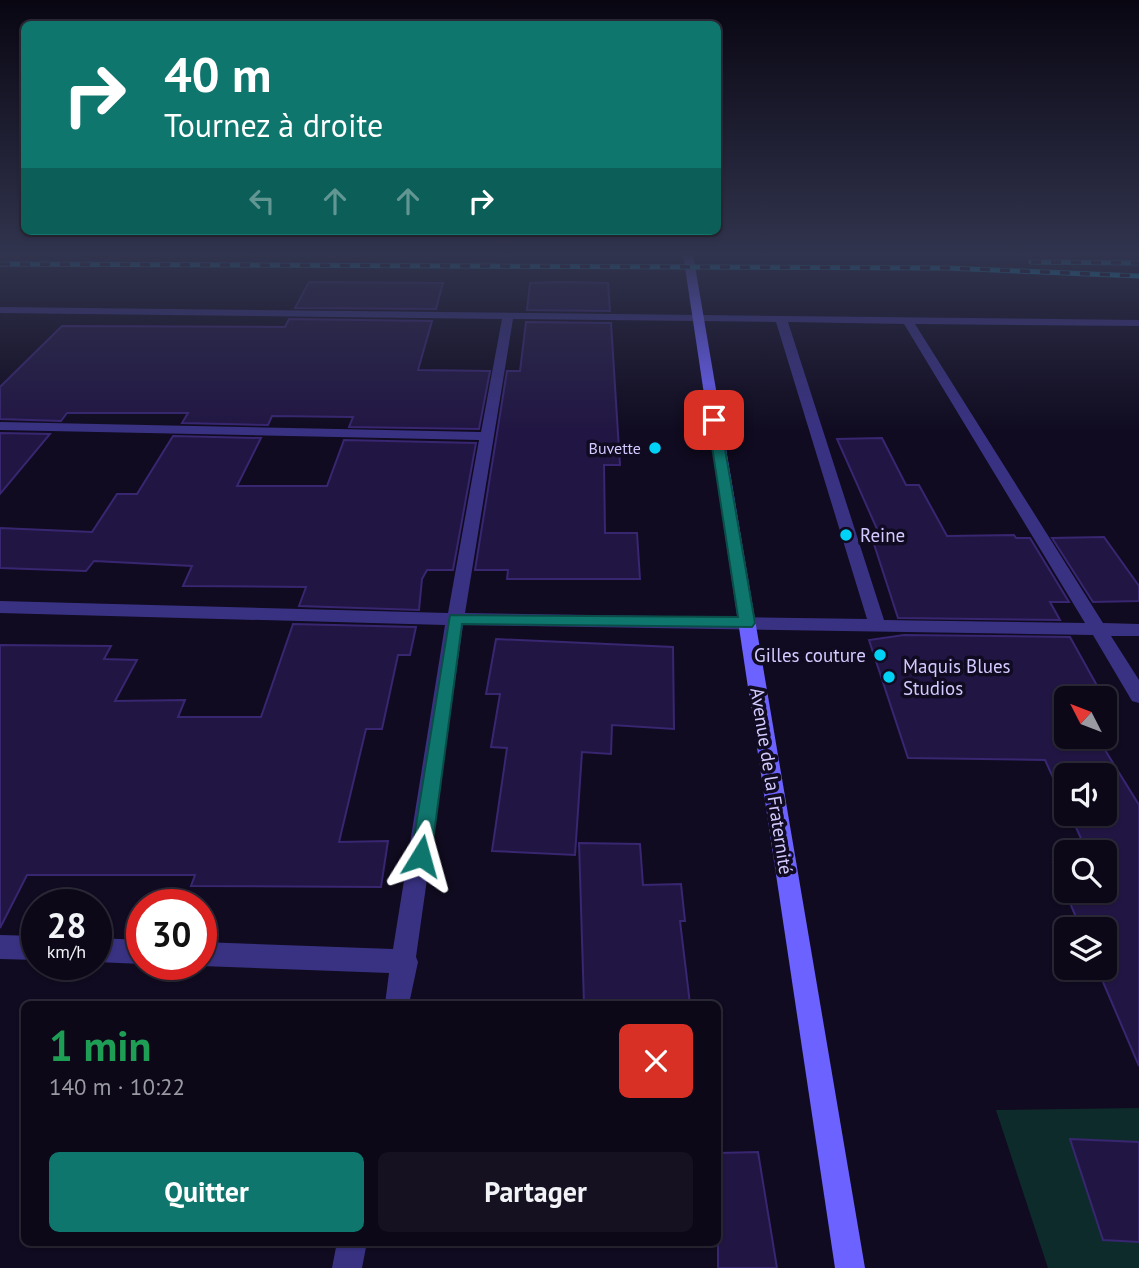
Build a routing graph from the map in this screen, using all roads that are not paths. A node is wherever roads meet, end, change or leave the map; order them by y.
1 (403, 313) edge
2 (696, 313) edge
3 (508, 314) junction
4 (697, 318) junction
5 (781, 319) junction
6 (908, 321) junction
7 (1139, 323) edge
8 (0, 426) edge
9 (487, 436) junction
10 (0, 607) edge
11 (455, 619) junction
12 (747, 623) junction
13 (877, 625) junction
14 (1098, 629) junction
15 (1139, 630) edge
16 (1139, 696) edge
17 (0, 947) edge
18 (21, 948) edge
19 (217, 955) edge
20 (405, 962) junction
21 (398, 1001) edge
22 (351, 1246) edge
23 (347, 1268) edge
24 (850, 1268) edge

1 - 3 street
2 - 4 main road, Avenue de la Fraternité
3 - 4 street
3 - 9 street
4 - 5 street
4 - 12 main road, Avenue de la Fraternité
5 - 6 street
5 - 13 street
6 - 7 street
6 - 14 street
8 - 9 street
9 - 11 street
10 - 11 street
11 - 12 street
11 - 20 street
12 - 13 street
12 - 24 main road, Avenue de la Fraternité
13 - 14 street
14 - 15 street
14 - 16 street
17 - 18 street
19 - 20 street
20 - 21 street
22 - 23 street

